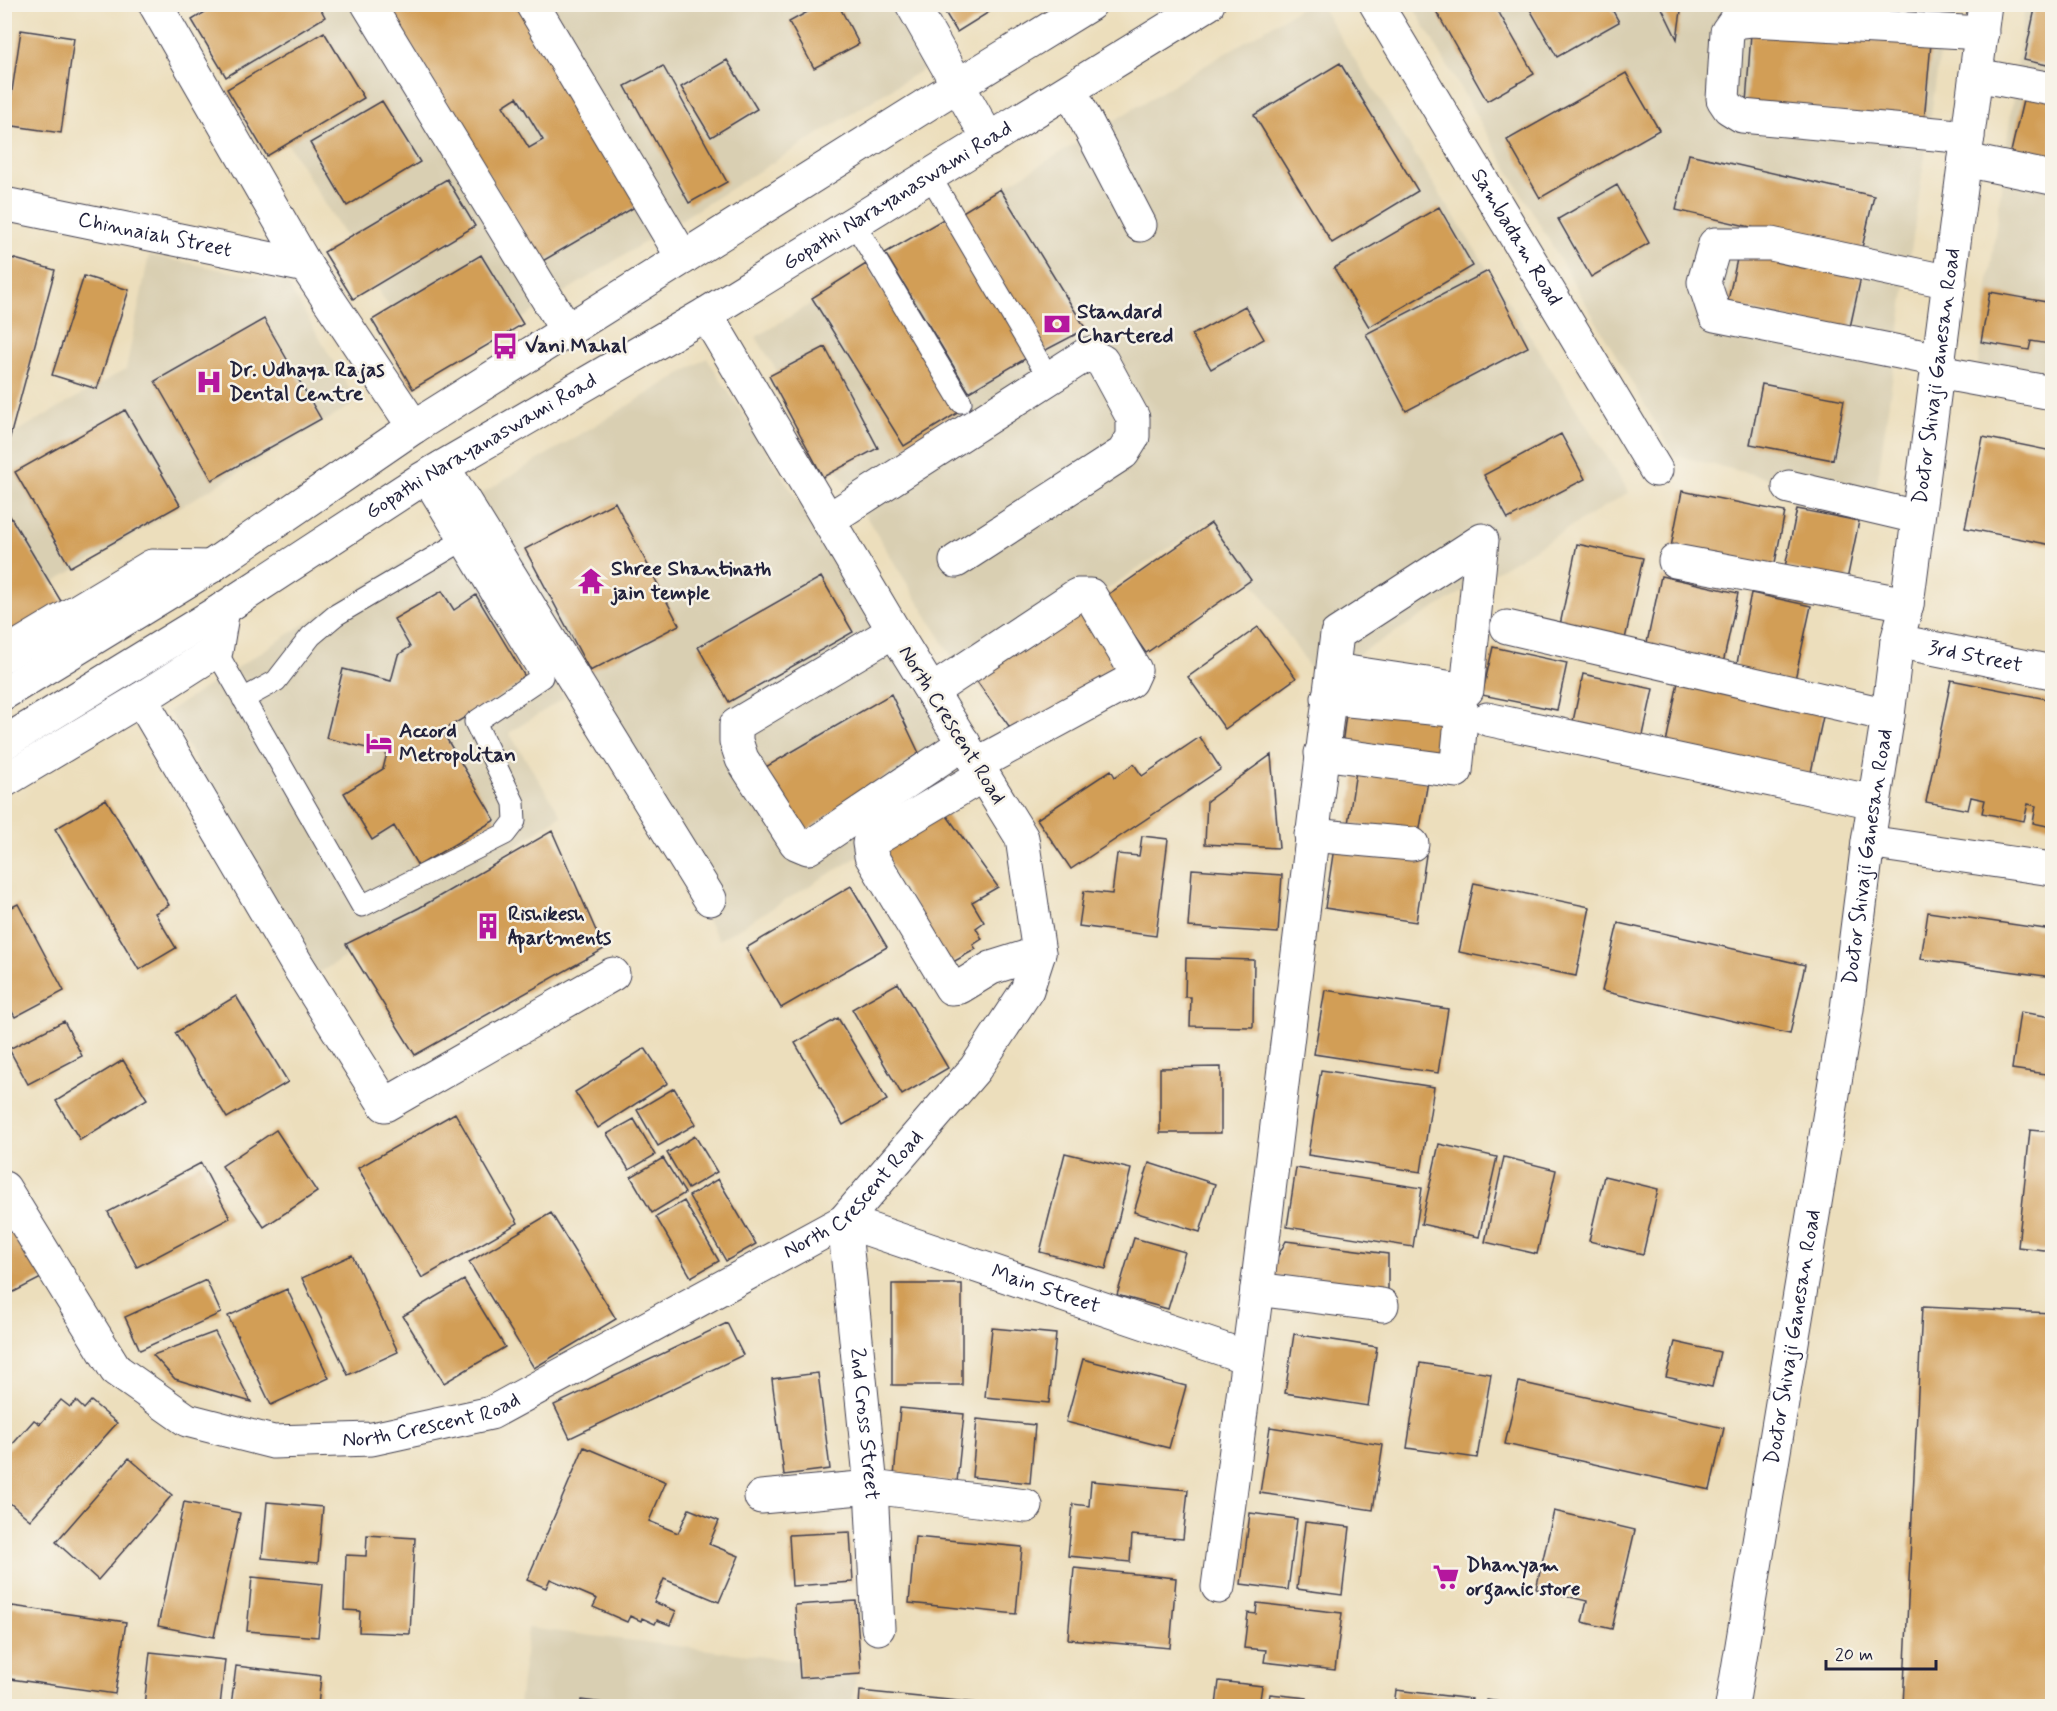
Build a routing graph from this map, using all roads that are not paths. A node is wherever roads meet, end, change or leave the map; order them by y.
1 (155, 4) edge
2 (368, 4) edge
3 (532, 4) edge
4 (912, 4) edge
5 (1090, 4) edge
6 (1208, 4) edge
7 (1376, 4) edge
8 (1984, 19) edge
9 (1976, 75) junction
10 (959, 85) junction
11 (2052, 89) edge
12 (1070, 90) junction
13 (989, 140) junction
14 (1967, 149) junction
15 (930, 176) junction
16 (2052, 178) edge
17 (4, 204) edge
18 (854, 223) junction
19 (1140, 225) dead end
20 (683, 258) junction
21 (306, 266) junction
22 (1950, 282) junction
23 (706, 314) junction
24 (567, 331) junction
25 (1040, 363) dead end
26 (1939, 366) junction
27 (2052, 393) edge
28 (961, 402) dead end
29 (414, 427) junction
30 (1656, 470) dead end
31 (433, 473) junction
32 (1789, 487) dead end
33 (1917, 517) junction
34 (828, 520) junction
35 (460, 542) junction
36 (956, 561) dead end
37 (1675, 561) dead end
38 (210, 567) junction
39 (1907, 604) junction
40 (223, 609) junction
41 (1507, 627) dead end
42 (894, 630) junction
43 (1897, 641) junction
44 (216, 651) junction
45 (4, 655) edge
46 (2052, 672) edge
47 (1331, 684) junction
48 (932, 691) junction
49 (4, 693) edge
50 (141, 699) junction
51 (243, 699) junction
52 (1888, 715) junction
53 (1487, 719) dead end
54 (4, 743) edge
55 (1321, 753) junction
56 (975, 760) junction
57 (4, 781) edge
58 (1874, 802) junction
59 (1311, 835) junction
60 (1868, 842) junction
61 (1412, 844) dead end
62 (2052, 869) edge
63 (710, 899) dead end
64 (1039, 953) junction
65 (613, 974) dead end
66 (4, 1188) edge
67 (844, 1221) junction
68 (1257, 1289) junction
69 (1382, 1305) dead end
70 (1246, 1357) junction
71 (872, 1487) junction
72 (761, 1497) dead end
73 (1026, 1506) dead end
74 (1218, 1587) dead end
75 (878, 1628) dead end
76 (1732, 1707) edge

1 - 21 street
2 - 24 street
3 - 20 street
4 - 10 street
5 - 10 street
6 - 12 street, Gopathi Narayanaswami Road
7 - 30 street, Sambadam Road
8 - 9 street, Doctor Shivaji Ganesan Road
8 - 14 street
9 - 11 street
9 - 14 street, Doctor Shivaji Ganesan Road
10 - 13 street
10 - 20 street
12 - 13 street, Gopathi Narayanaswami Road
12 - 19 street
13 - 15 street, Gopathi Narayanaswami Road
14 - 16 street
14 - 22 street, Doctor Shivaji Ganesan Road
15 - 18 street, Gopathi Narayanaswami Road
15 - 25 lane
17 - 21 street, Chinnaiah Street
18 - 23 street, Gopathi Narayanaswami Road
18 - 28 lane
20 - 24 street
21 - 29 street
22 - 26 street, Doctor Shivaji Ganesan Road
22 - 26 street
23 - 31 street, Gopathi Narayanaswami Road
23 - 34 street, North Crescent Road
24 - 29 street
26 - 27 street
26 - 33 street, Doctor Shivaji Ganesan Road
29 - 38 street
31 - 35 lane
31 - 40 street, Gopathi Narayanaswami Road
31 - 63 street
32 - 33 street
33 - 39 street, Doctor Shivaji Ganesan Road
34 - 36 street
34 - 42 street, North Crescent Road
35 - 51 lane
35 - 51 lane
37 - 39 street
38 - 45 street
38 - 49 street
39 - 43 street, Doctor Shivaji Ganesan Road
40 - 44 street
40 - 54 street, Gopathi Narayanaswami Road
41 - 52 street
42 - 48 street, North Crescent Road
42 - 56 street
43 - 46 street, 3rd Street
43 - 52 street, Doctor Shivaji Ganesan Road
44 - 50 street
44 - 51 lane
47 - 47 street
47 - 55 street
47 - 55 street
48 - 56 street, North Crescent Road
48 - 56 street
50 - 57 street
50 - 65 street
52 - 58 street, Doctor Shivaji Ganesan Road
53 - 58 street
55 - 59 street
56 - 64 street, North Crescent Road
56 - 64 street
58 - 60 street, Doctor Shivaji Ganesan Road
59 - 61 street
59 - 68 street
60 - 62 street
60 - 76 street, Doctor Shivaji Ganesan Road
64 - 67 street, North Crescent Road
66 - 67 street, North Crescent Road
67 - 70 street, Main Street
67 - 71 street, 2nd Cross Street
68 - 69 street
68 - 70 street
70 - 74 street
71 - 72 street
71 - 73 street
71 - 75 street, 2nd Cross Street

